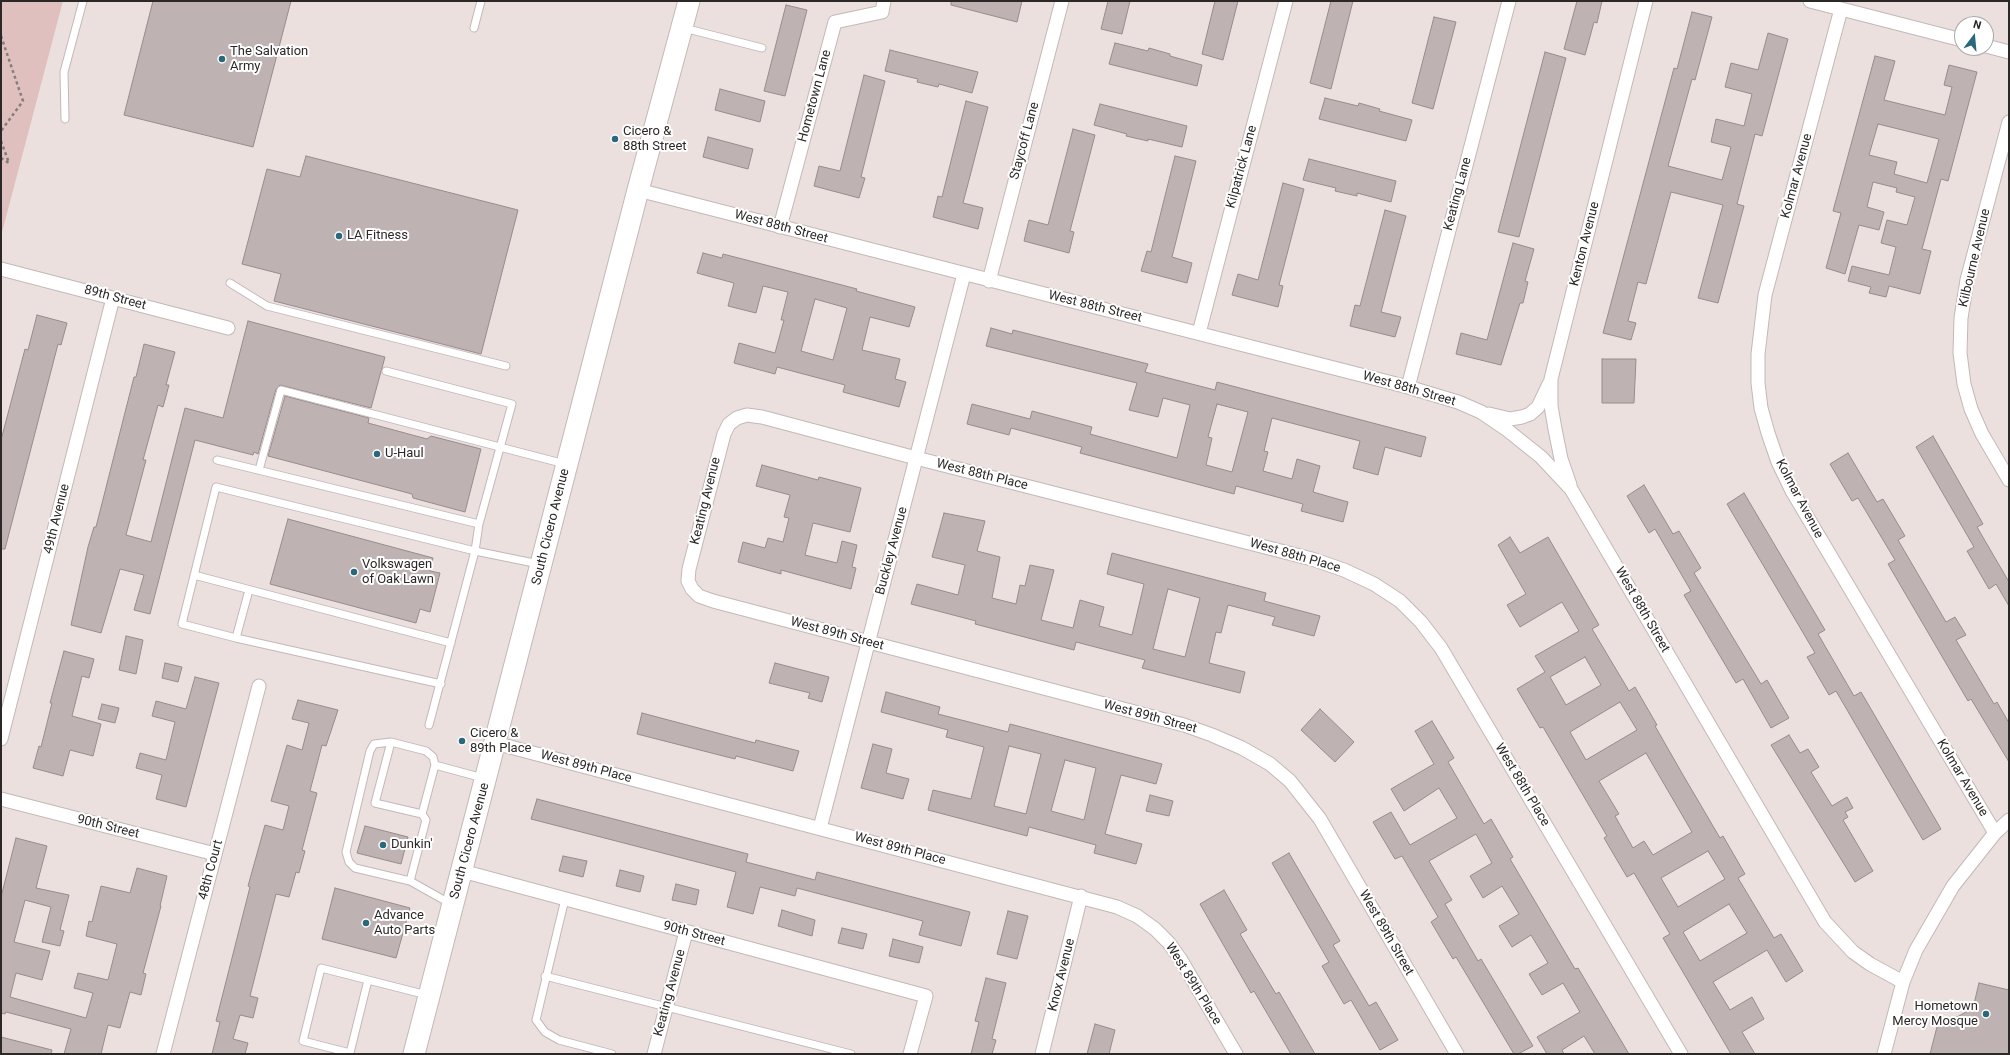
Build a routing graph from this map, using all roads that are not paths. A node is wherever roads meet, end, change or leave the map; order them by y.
1 (83, 1) edge
2 (481, 1) edge
3 (689, 1) edge
4 (884, 1) edge
5 (1062, 1) edge
6 (1286, 1) edge
7 (1509, 1) edge
8 (1646, 1) edge
9 (1810, 1) edge
10 (1841, 9) junction
11 (681, 27) junction
12 (474, 28) dead end
13 (1954, 38) edge
14 (762, 48) dead end
15 (1994, 48) edge
16 (2009, 52) edge
17 (65, 119) dead end
18 (2009, 122) edge
19 (638, 190) junction
20 (780, 227) junction
21 (1, 269) edge
22 (964, 274) junction
23 (989, 281) junction
24 (230, 283) dead end
25 (114, 298) junction
26 (228, 328) dead end
27 (1199, 334) junction
28 (506, 366) dead end
29 (386, 370) dead end
30 (1551, 379) junction
31 (1408, 387) junction
32 (1480, 412) junction
33 (737, 418) joint
34 (500, 447) junction
35 (916, 458) junction
36 (217, 460) dead end
37 (567, 465) junction
38 (259, 470) junction
39 (2009, 480) edge
40 (1571, 489) junction
41 (479, 524) junction
42 (475, 551) junction
43 (541, 565) junction
44 (194, 575) junction
45 (692, 589) joint
46 (249, 590) junction
47 (236, 638) junction
48 (868, 642) junction
49 (451, 643) junction
50 (440, 684) junction
51 (259, 686) dead end
52 (429, 725) dead end
53 (1, 739) edge
54 (391, 742) junction
55 (495, 743) junction
56 (435, 765) junction
57 (486, 779) junction
58 (1, 799) edge
59 (422, 814) junction
60 (2009, 820) edge
61 (820, 828) junction
62 (1995, 833) junction
63 (215, 854) junction
64 (462, 871) junction
65 (410, 881) junction
66 (1081, 896) junction
67 (565, 899) junction
68 (453, 905) junction
69 (686, 932) junction
70 (545, 976) junction
71 (368, 980) junction
72 (1903, 982) junction
73 (429, 996) junction
74 (666, 1006) junction
75 (163, 1054) edge
76 (351, 1054) edge
77 (414, 1054) edge
78 (612, 1054) edge
79 (654, 1054) edge
80 (851, 1054) edge
81 (910, 1054) edge
82 (1042, 1054) edge
83 (1236, 1054) edge
84 (1457, 1054) edge
85 (1681, 1054) edge
86 (1884, 1054) edge

1 - 17 lane
2 - 12 lane
3 - 11 main road, South Cicero Avenue
4 - 20 street, Hometown Lane
5 - 23 street, Staycoff Lane
6 - 27 street, Kilpatrick Lane
7 - 31 street, Keating Lane
8 - 30 street, Kenton Avenue
9 - 10 street
10 - 13 street
10 - 62 street, Kolmar Avenue
11 - 14 lane
11 - 19 main road, South Cicero Avenue
15 - 16 street
18 - 39 street, Kilbourne Avenue
19 - 20 street, West 88th Street
19 - 37 main road, South Cicero Avenue
20 - 22 street, West 88th Street
21 - 25 street, 89th Street
22 - 23 street, West 88th Street
22 - 35 street, Buckley Avenue
23 - 27 street, West 88th Street
24 - 28 lane
25 - 26 street, 89th Street
25 - 53 street, 49th Avenue
27 - 31 street, West 88th Street
29 - 34 lane
30 - 32 street
30 - 40 street, Kenton Avenue
31 - 32 street, West 88th Street
32 - 40 street, West 88th Street
33 - 35 street, West 88th Place
33 - 45 street, Keating Avenue
34 - 37 lane
34 - 38 lane
34 - 41 lane
35 - 48 street, Buckley Avenue
35 - 85 street, West 88th Place
36 - 38 lane
37 - 43 main road, South Cicero Avenue
38 - 41 lane
40 - 72 street, West 88th Street
41 - 42 lane
42 - 43 lane
42 - 44 lane
42 - 49 lane
43 - 55 main road, South Cicero Avenue
44 - 46 lane
44 - 47 lane
45 - 48 street, West 89th Street
46 - 47 lane
46 - 49 lane
47 - 50 lane
48 - 61 street, Buckley Avenue
48 - 84 street, West 89th Street
49 - 50 lane
50 - 52 lane
51 - 63 street, 48th Court
54 - 56 lane
54 - 59 lane
54 - 65 lane
55 - 57 main road, South Cicero Avenue
55 - 61 street, West 89th Place
56 - 57 lane
56 - 59 lane
57 - 64 main road, South Cicero Avenue
58 - 63 street, 90th Street
59 - 65 lane
60 - 62 street
61 - 66 street, West 89th Place
62 - 72 street
63 - 75 street, 48th Court
64 - 67 street, 90th Street
64 - 68 main road, South Cicero Avenue
65 - 68 lane
66 - 82 street, Knox Avenue
66 - 83 street, West 89th Place
67 - 69 street, 90th Street
67 - 70 lane
68 - 73 main road, South Cicero Avenue
69 - 74 street, Keating Avenue
69 - 81 street, 90th Street
70 - 74 lane
70 - 78 lane
71 - 73 lane
71 - 76 lane
71 - 76 lane
72 - 86 street
73 - 77 main road, South Cicero Avenue
74 - 79 street, Keating Avenue
74 - 80 lane

